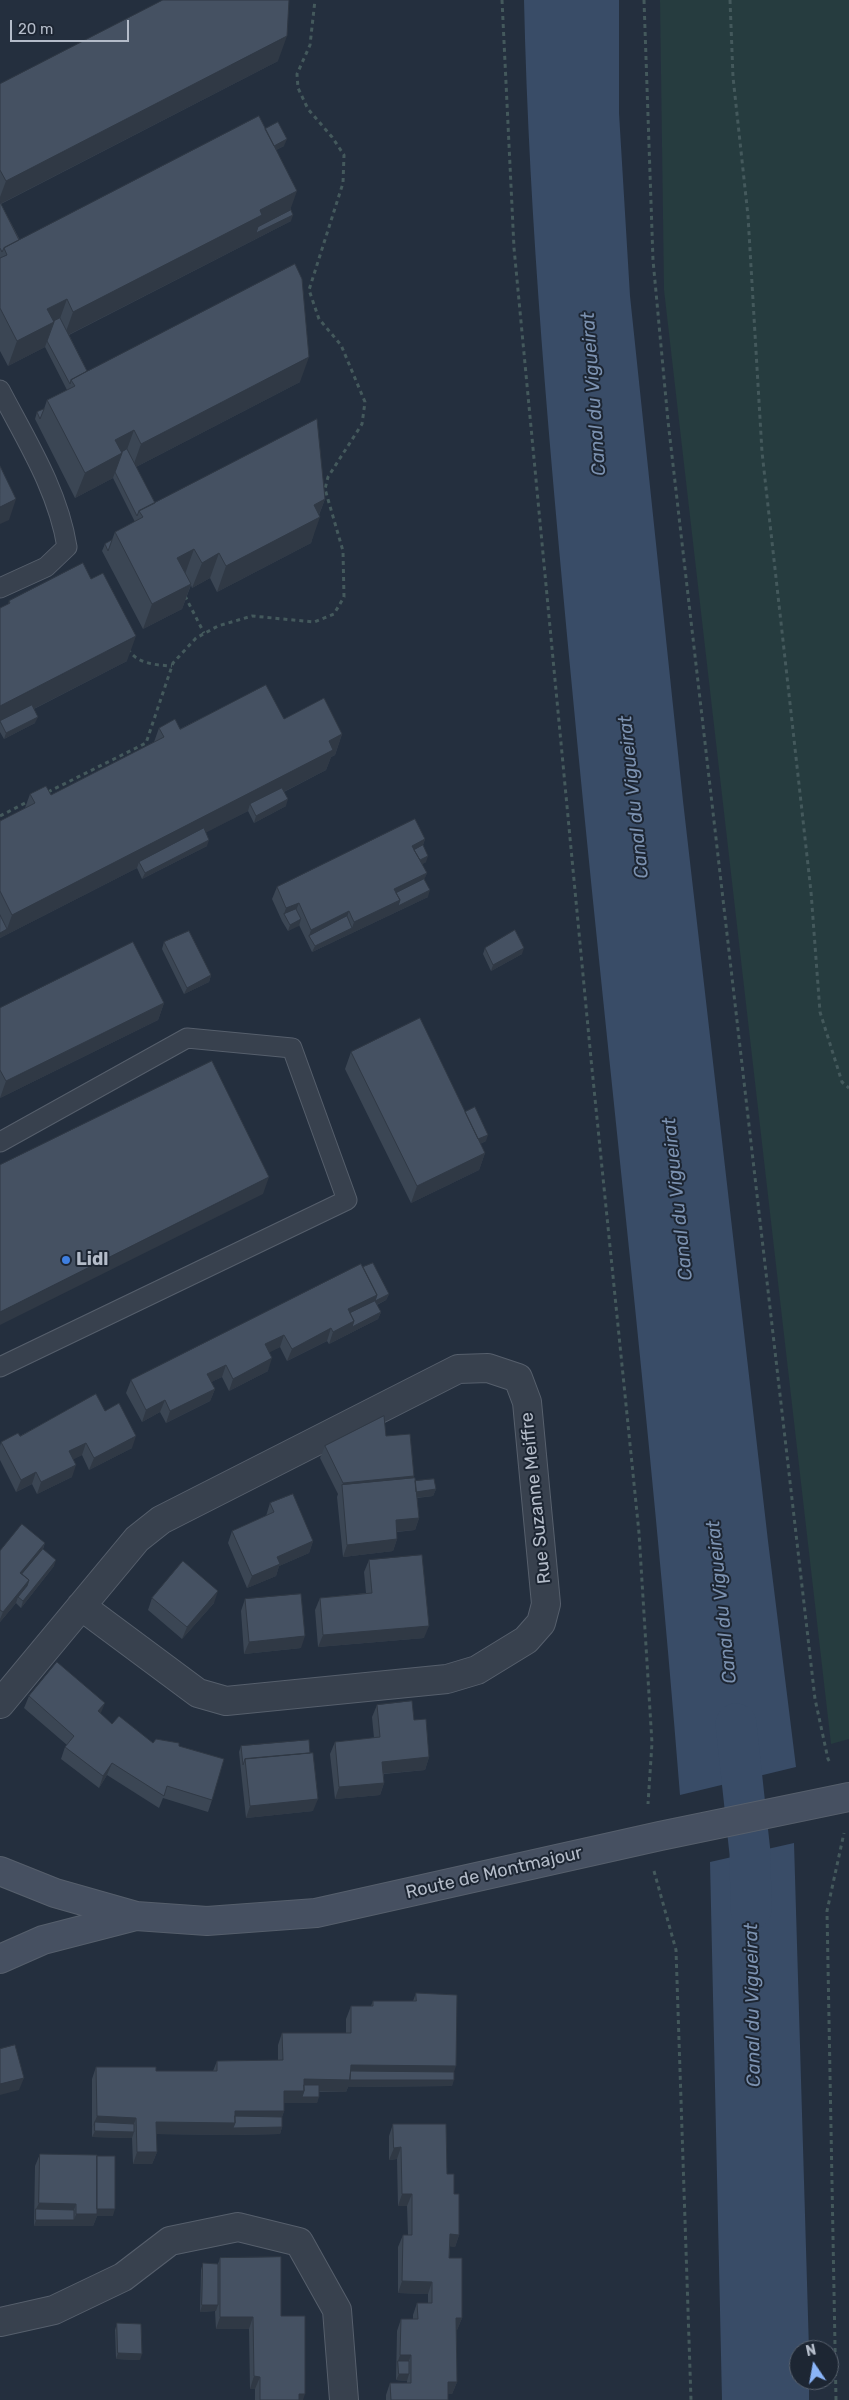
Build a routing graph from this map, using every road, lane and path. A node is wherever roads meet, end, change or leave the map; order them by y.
1 (315, 0) edge
2 (502, 0) edge
3 (644, 0) edge
4 (730, 0) edge
5 (0, 390) edge
6 (0, 588) edge
7 (184, 595) edge
8 (204, 633) junction
9 (123, 642) edge
10 (172, 666) junction
11 (43, 794) edge
12 (34, 798) edge
13 (0, 816) edge
14 (849, 1088) edge
15 (0, 1142) edge
16 (0, 1367) edge
17 (81, 1606) junction
18 (0, 1704) edge
19 (833, 1767) dead end
20 (841, 1799) edge
21 (845, 1828) dead end
22 (653, 1838) junction
23 (0, 1871) edge
24 (136, 1916) junction
25 (0, 1959) edge
26 (0, 2322) edge
27 (344, 2400) edge
28 (691, 2400) edge
29 (836, 2400) edge

1 - 8 path
2 - 22 path
3 - 19 path
4 - 14 path
5 - 6 lane
7 - 8 path
8 - 10 path
9 - 10 path
10 - 11 path
12 - 13 path
15 - 16 lane
17 - 17 street, Rue Suzanne Meiffre
17 - 18 street, Rue Suzanne Meiffre
20 - 22 main road, Route de Montmajour
21 - 29 path
22 - 24 main road, Route de Montmajour
22 - 28 path
23 - 24 main road, Route de Montmajour
24 - 25 main road, Route de Montmajour
26 - 27 street

